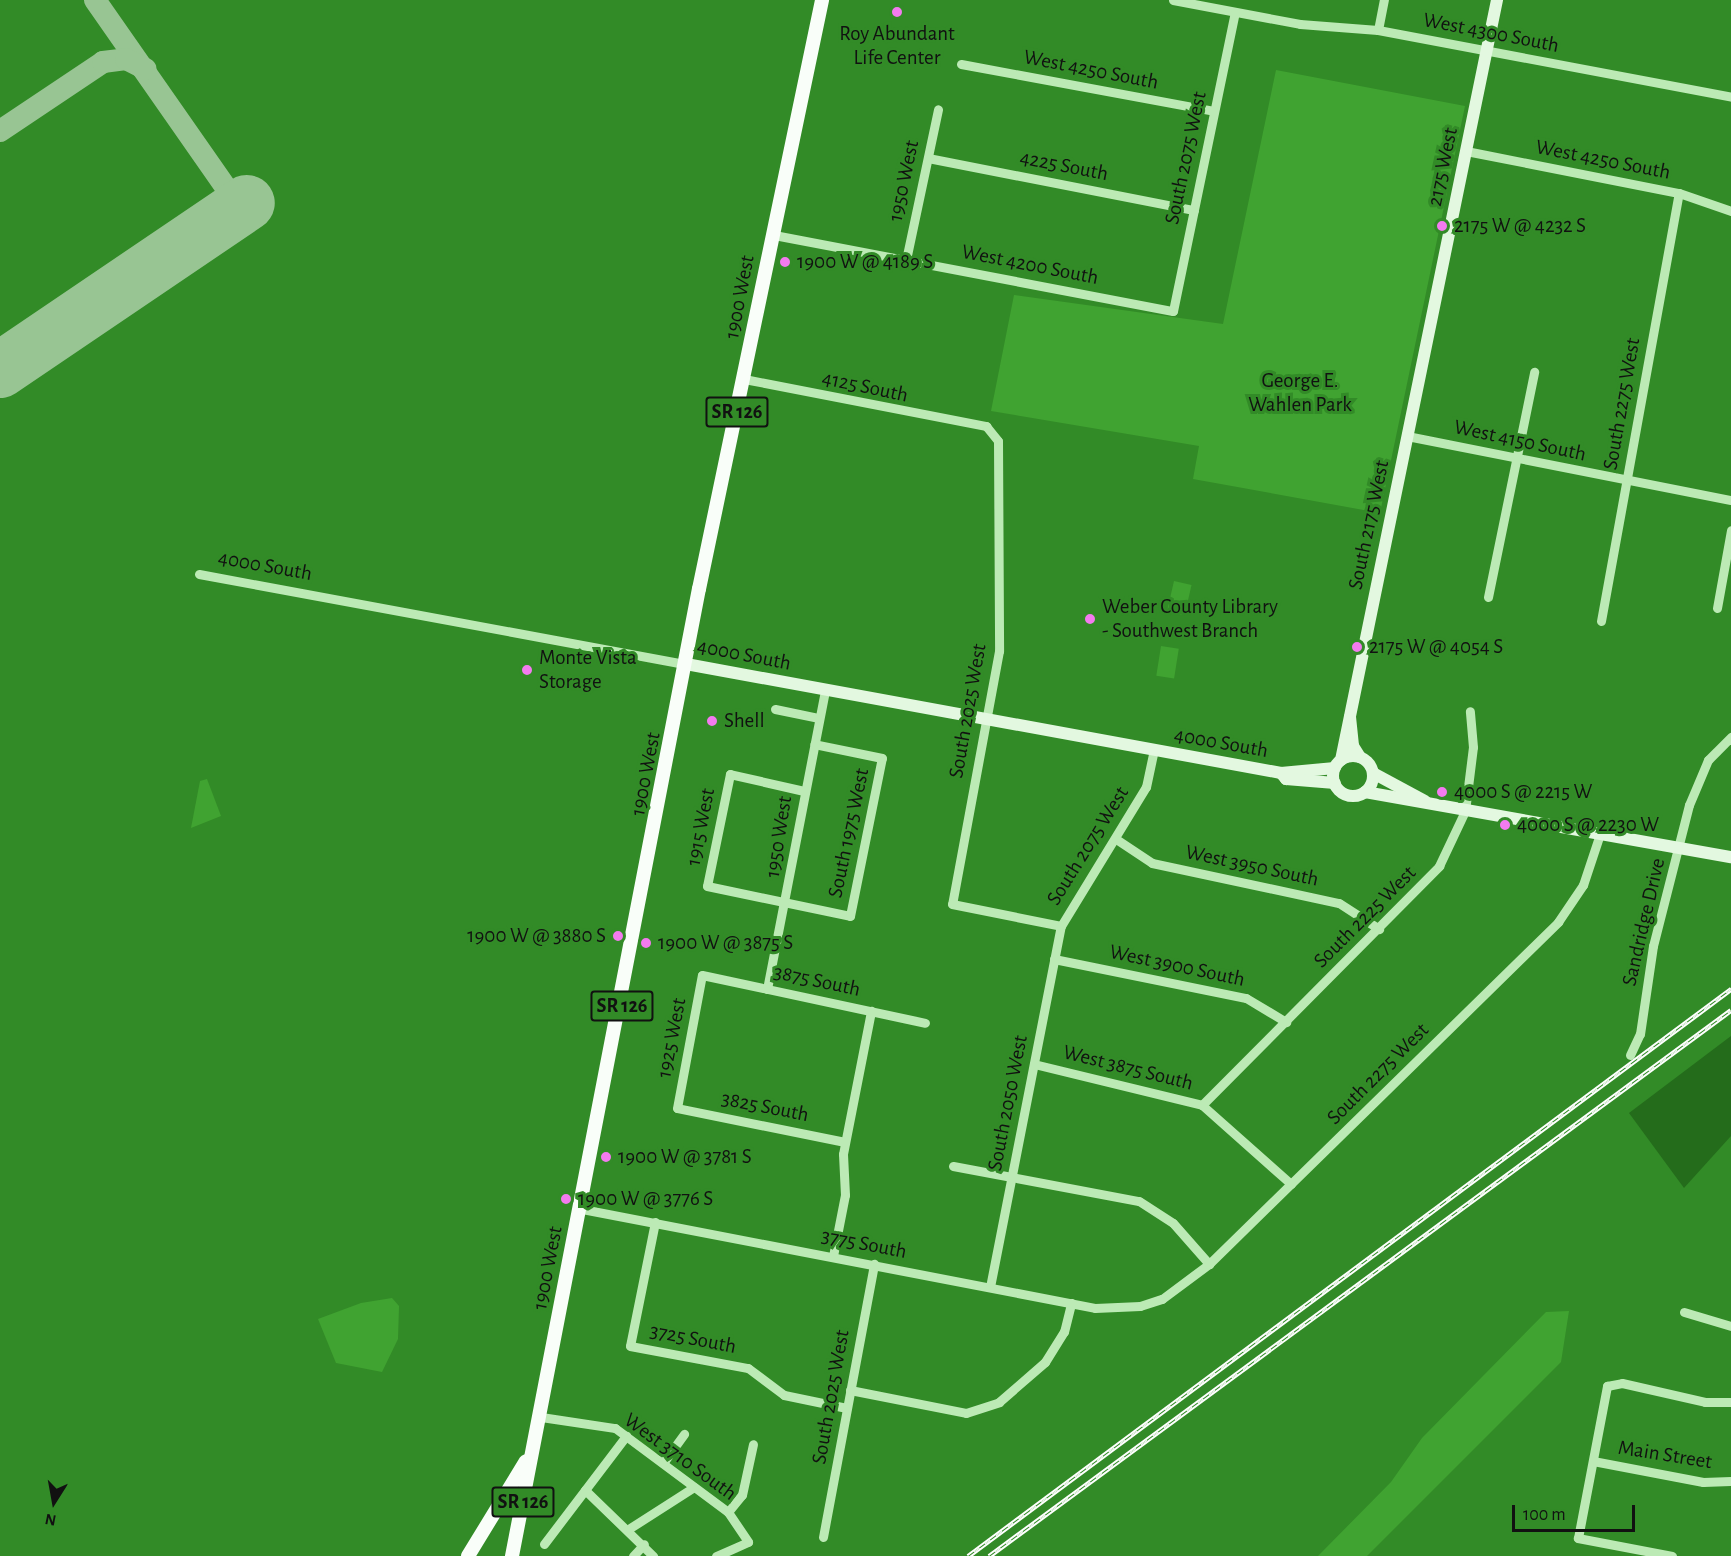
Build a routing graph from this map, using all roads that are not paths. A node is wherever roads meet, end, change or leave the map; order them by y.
1 (822, 0) edge
2 (1173, 0) edge
3 (1384, 0) edge
4 (1497, 0) edge
5 (1235, 12) junction
6 (1378, 30) junction
7 (1486, 51) junction
8 (961, 64) dead end
9 (1731, 97) edge
10 (938, 109) dead end
11 (1214, 111) junction
12 (1466, 151) junction
13 (928, 158) junction
14 (1679, 194) junction
15 (1194, 210) junction
16 (1731, 211) edge
17 (774, 235) junction
18 (906, 261) junction
19 (1173, 311) joint
20 (1427, 341) joint
21 (1534, 372) dead end
22 (744, 379) junction
23 (980, 425) joint
24 (1407, 436) junction
25 (1517, 458) junction
26 (1626, 481) junction
27 (1731, 500) edge
28 (1731, 530) edge
29 (199, 574) dead end
30 (1488, 597) dead end
31 (1717, 608) dead end
32 (1601, 621) dead end
33 (686, 664) junction
34 (825, 690) junction
35 (775, 710) dead end
36 (1470, 711) dead end
37 (1350, 717) junction
38 (819, 718) junction
39 (986, 720) junction
40 (1731, 737) edge
41 (814, 744) junction
42 (1154, 750) junction
43 (1360, 757) junction
44 (1338, 764) junction
45 (1281, 773) junction
46 (1372, 773) junction
47 (1335, 783) junction
48 (804, 791) junction
49 (1365, 792) junction
50 (1425, 801) junction
51 (1465, 810) junction
52 (1601, 831) junction
53 (1116, 839) junction
54 (1680, 846) junction
55 (1731, 857) edge
56 (786, 901) junction
57 (1060, 926) junction
58 (1379, 930) junction
59 (1054, 959) junction
60 (702, 975) joint
61 (767, 989) junction
62 (871, 1011) junction
63 (1286, 1022) junction
64 (925, 1023) dead end
65 (1630, 1055) dead end
66 (1034, 1064) junction
67 (1202, 1105) junction
68 (677, 1108) joint
69 (846, 1142) junction
70 (953, 1167) dead end
71 (1012, 1177) junction
72 (1292, 1184) junction
73 (582, 1209) junction
74 (655, 1222) junction
75 (833, 1256) junction
76 (874, 1264) junction
77 (1209, 1264) junction
78 (990, 1287) junction
79 (1071, 1304) junction
80 (1140, 1306) joint
81 (1684, 1312) dead end
82 (1731, 1326) edge
83 (850, 1390) junction
84 (1731, 1402) edge
85 (847, 1408) junction
86 (541, 1417) junction
87 (684, 1434) dead end
88 (626, 1436) junction
89 (753, 1444) dead end
90 (533, 1448) junction
91 (1593, 1461) junction
92 (663, 1463) junction
93 (1731, 1481) edge
94 (694, 1486) junction
95 (585, 1490) junction
96 (728, 1512) junction
97 (630, 1528) junction
98 (823, 1537) dead end
99 (544, 1544) dead end
100 (644, 1544) junction
101 (468, 1556) edge
102 (512, 1556) edge
103 (633, 1556) edge
104 (653, 1556) edge
105 (716, 1556) edge
106 (1672, 1556) edge

1 - 17 main road, 1900 West / SR 126
2 - 5 street, West 4300 South
3 - 6 street
4 - 7 street, 2175 West
5 - 6 street, West 4300 South
5 - 11 street, South 2075 West
6 - 7 street, West 4300 South
7 - 9 street, West 4300 South
7 - 12 street, 2175 West
8 - 11 street, West 4250 South
10 - 13 street, 1950 West
11 - 15 street, South 2075 West
12 - 14 street, West 4250 South
12 - 20 street, 2175 West
13 - 15 street, 4225 South
13 - 18 street, 1950 West
14 - 16 street, West 4250 South
14 - 26 street, South 2275 West
15 - 19 street, South 2075 West
17 - 18 street, West 4200 South
17 - 22 main road, 1900 West / SR 126
18 - 19 street, West 4200 South
20 - 24 street, South 2175 West
21 - 25 street
22 - 23 street, 4125 South
22 - 33 main road, 1900 West / SR 126
23 - 39 street, South 2025 West
24 - 25 street, West 4150 South
24 - 37 street, South 2175 West
25 - 26 street, West 4150 South
25 - 30 street
26 - 27 street, West 4150 South
26 - 32 street, South 2275 West
28 - 31 street
29 - 33 street, 4000 South
33 - 34 street, 4000 South
33 - 73 main road, 1900 West / SR 126
34 - 38 street, 1950 West
34 - 39 street, 4000 South
35 - 38 street
36 - 51 street, South 2225 West
37 - 43 street, South 2175 West
37 - 44 street, South 2175 West
38 - 41 street, 1950 West
39 - 42 street, 4000 South
39 - 57 street, South 2025 West
40 - 54 street, Sandridge Drive
41 - 48 street, 1950 West
41 - 56 street, South 1975 West
42 - 45 street, 4000 South
42 - 53 street, South 2075 West
43 - 44 street
43 - 46 street
44 - 45 street, 4000 South
44 - 47 street
45 - 47 street, 4000 South
46 - 49 street
46 - 50 street
47 - 49 street
48 - 56 street, 1950 West
48 - 56 street, 1915 West
49 - 50 street
50 - 51 street
51 - 52 street
51 - 58 street, South 2225 West
52 - 54 street
52 - 72 street, South 2275 West
53 - 57 street, South 2075 West
53 - 58 street, West 3950 South
54 - 55 street
54 - 65 street, Sandridge Drive
56 - 61 street, 1950 West
57 - 59 street, South 2050 West
58 - 63 street, South 2225 West
59 - 63 street, West 3900 South
59 - 66 street, South 2050 West
60 - 61 street, 3875 South
60 - 68 street, 1925 West
61 - 62 street, 3875 South
62 - 64 street, 3875 South
62 - 69 street
63 - 67 street, South 2225 West
66 - 67 street, West 3875 South
66 - 71 street, South 2050 West
67 - 72 street, West 3875 South
68 - 69 street, 3825 South
69 - 75 street
70 - 71 street
71 - 77 street
71 - 78 street, South 2050 West
72 - 77 street, South 2275 West
73 - 74 street, 3775 South
73 - 86 main road, 1900 West / SR 126
74 - 75 street, 3775 South
74 - 85 street, 3725 South
75 - 76 street, 3775 South
76 - 78 street, 3775 South
76 - 83 street, South 2025 West
77 - 80 street, South 2275 West
78 - 79 street, 3775 South
79 - 80 street, 3775 South
79 - 83 street
81 - 82 street
83 - 85 street, South 2025 West
84 - 91 street
85 - 98 street, South 2025 West
86 - 88 street, West 3710 South
86 - 90 main road, 1900 West / SR 126
87 - 92 street
88 - 92 street, West 3710 South
88 - 95 street
89 - 96 street
90 - 101 main road
90 - 102 main road, 1900 West / SR 126
91 - 93 street, Main Street
91 - 106 street
92 - 94 street, West 3710 South
94 - 96 street, West 3710 South
94 - 97 street
95 - 97 street
95 - 99 street
96 - 105 street, West 3710 South
97 - 100 street
100 - 103 street
100 - 104 street

